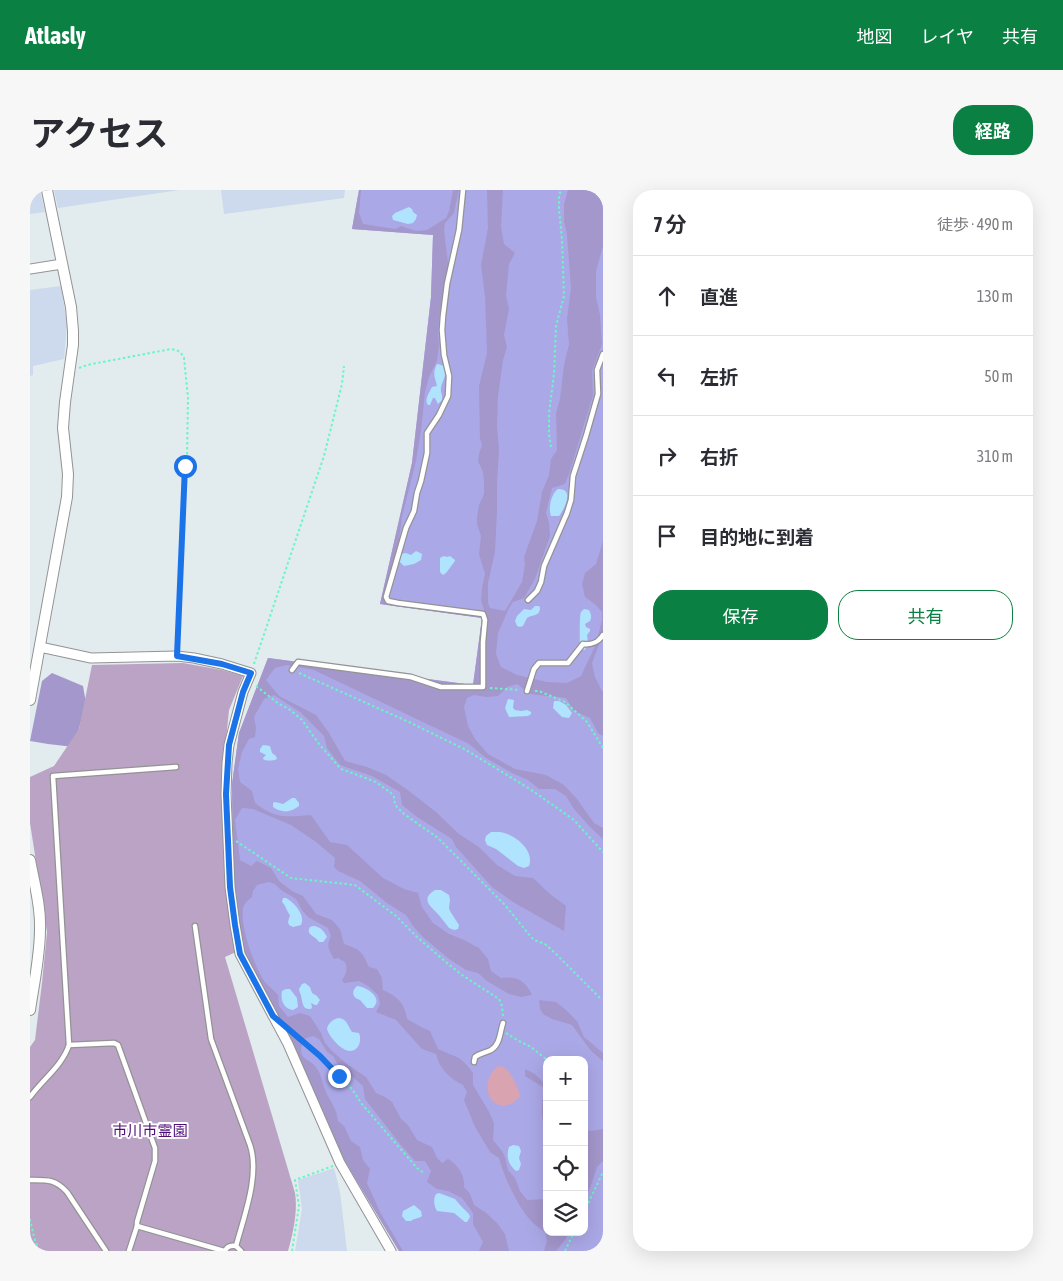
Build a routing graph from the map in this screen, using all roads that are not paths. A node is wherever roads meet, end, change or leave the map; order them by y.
1 (47, 190) edge
2 (463, 190) edge
3 (62, 264) junction
4 (30, 269) edge
5 (603, 354) edge
6 (528, 600) dead end
7 (603, 635) edge
8 (40, 647) junction
9 (292, 670) road end
10 (527, 690) road end
11 (30, 700) edge
12 (176, 767) dead end
13 (30, 860) edge
14 (195, 926) dead end
15 (30, 1010) edge
16 (503, 1023) road end
17 (69, 1044) junction
18 (474, 1062) dead end
19 (30, 1097) edge
20 (30, 1180) edge
21 (137, 1226) junction
22 (236, 1246) junction
23 (106, 1251) edge
24 (129, 1251) edge
25 (225, 1251) edge
26 (241, 1251) edge
27 (391, 1251) edge

1 - 3 street
2 - 9 lane
3 - 4 street
3 - 8 street
5 - 6 lane
7 - 10 lane
8 - 11 street
8 - 27 street
12 - 17 lane
13 - 15 street
14 - 22 lane
16 - 18 lane
17 - 19 lane
17 - 21 lane
20 - 23 lane
21 - 24 lane
21 - 25 lane
22 - 25 lane
22 - 26 lane

